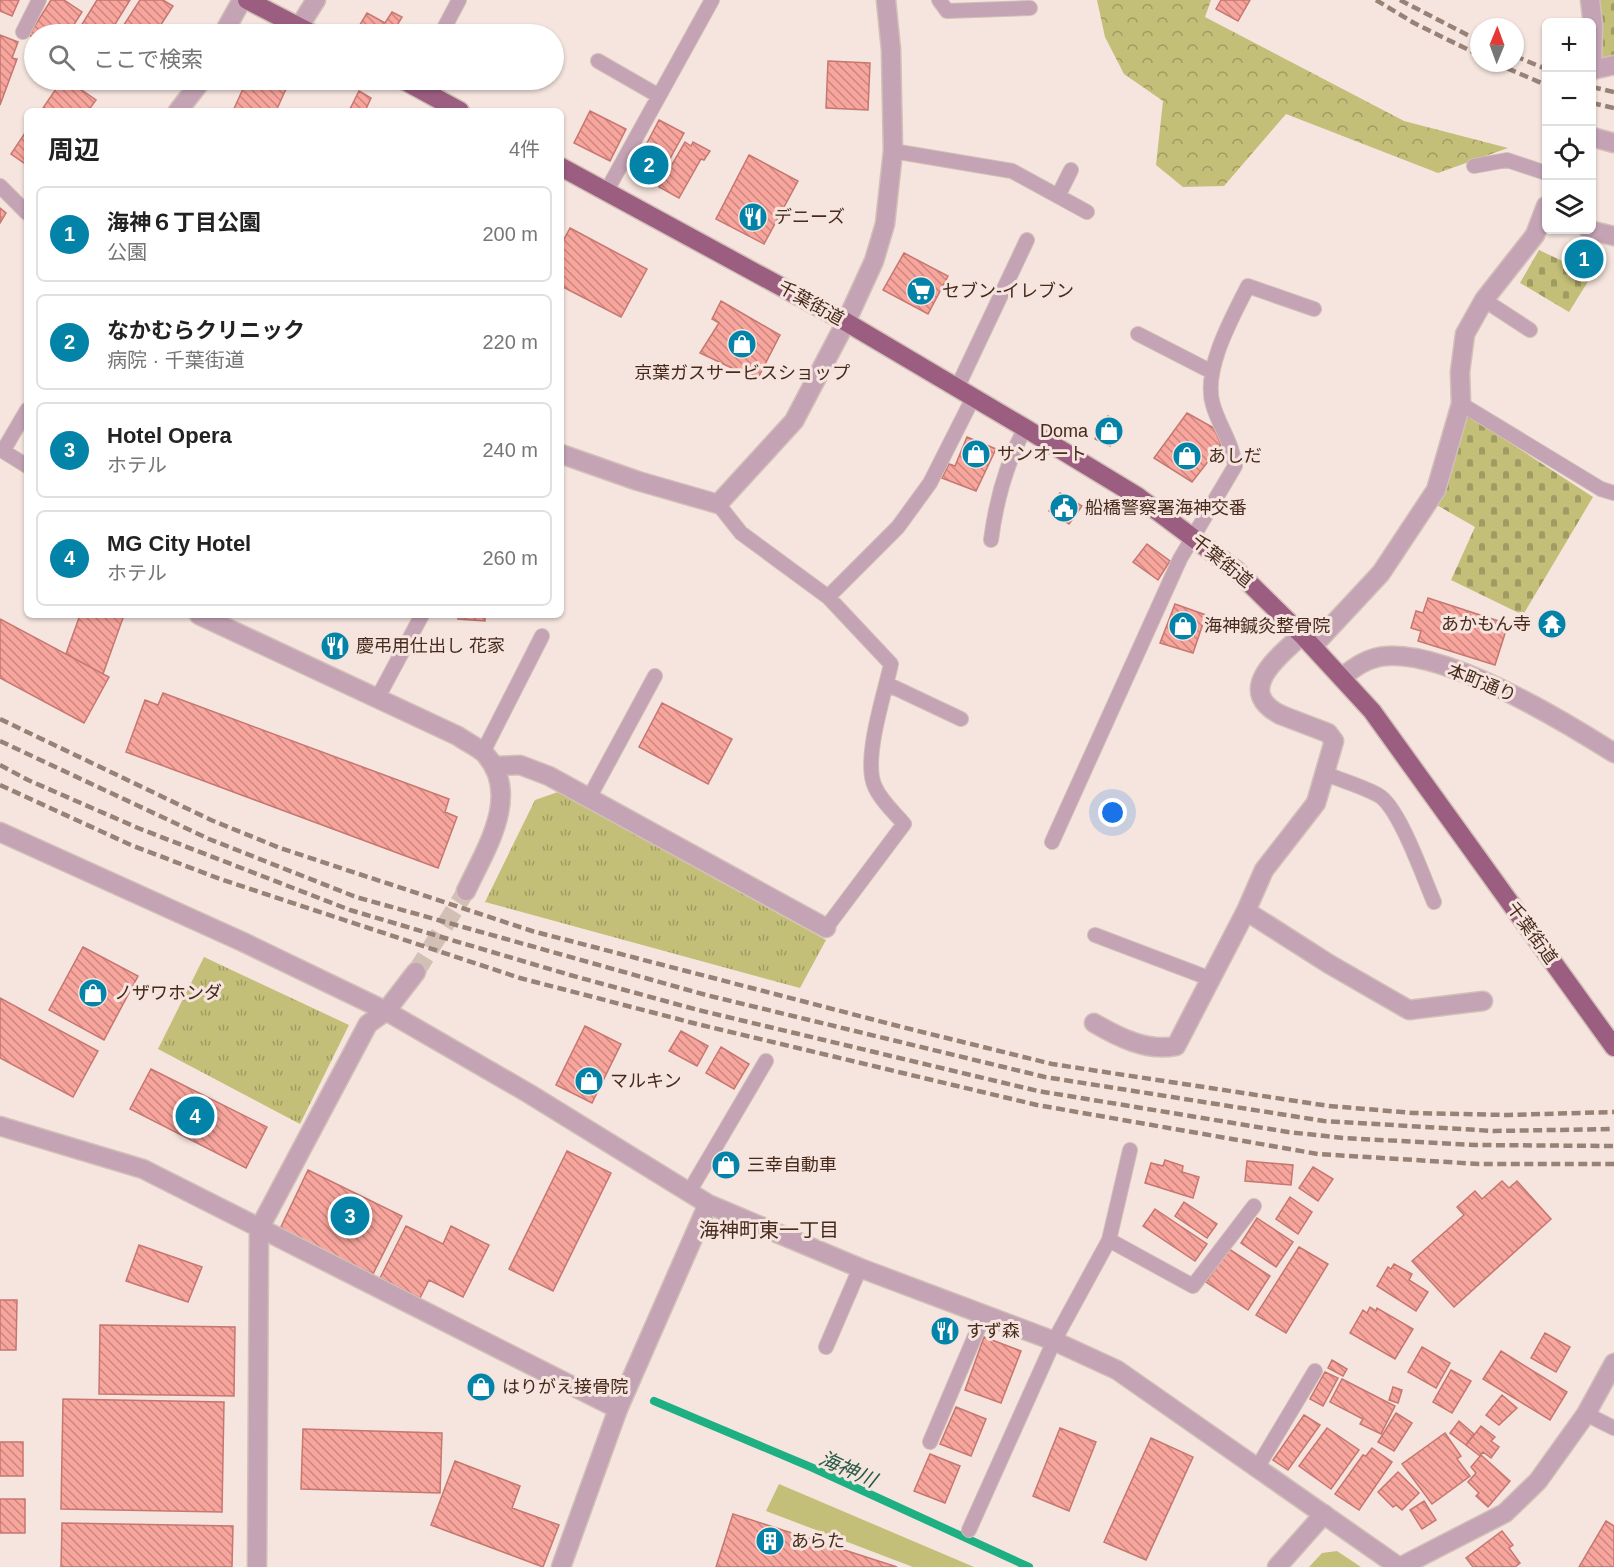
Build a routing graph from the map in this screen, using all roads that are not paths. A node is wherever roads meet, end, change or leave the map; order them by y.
1 (39, 0) edge
2 (242, 0) edge
3 (247, 0) edge
4 (316, 0) edge
5 (459, 0) edge
6 (712, 0) edge
7 (887, 0) edge
8 (939, 0) edge
9 (1590, 0) edge
10 (1030, 8) dead end
11 (1592, 18) edge
12 (27, 24) edge
13 (229, 24) edge
14 (293, 24) edge
15 (308, 24) edge
16 (446, 24) edge
17 (598, 61) dead end
18 (1614, 65) edge
19 (1596, 68) edge
20 (194, 90) edge
21 (426, 90) edge
22 (659, 96) junction
23 (180, 108) edge
24 (455, 108) edge
25 (1596, 138) edge
26 (1614, 143) edge
27 (892, 151) junction
28 (1474, 166) dead end
29 (564, 169) edge
30 (1071, 170) dead end
31 (1542, 172) edge
32 (0, 186) edge
33 (606, 192) junction
34 (1058, 196) junction
35 (24, 210) edge
36 (1087, 212) dead end
37 (1542, 220) edge
38 (1596, 232) edge
39 (1614, 236) edge
40 (1027, 240) dead end
41 (1484, 300) junction
42 (1314, 309) dead end
43 (846, 322) junction
44 (1530, 330) dead end
45 (1138, 334) dead end
46 (1212, 372) junction
47 (957, 388) junction
48 (973, 398) junction
49 (1461, 404) junction
50 (24, 415) edge
51 (1025, 428) junction
52 (564, 455) edge
53 (24, 464) edge
54 (1614, 493) edge
55 (718, 504) junction
56 (1193, 537) junction
57 (991, 540) dead end
58 (828, 597) junction
59 (205, 618) edge
60 (420, 618) edge
61 (542, 636) dead end
62 (1307, 640) junction
63 (655, 676) dead end
64 (1342, 676) junction
65 (887, 684) junction
66 (378, 699) junction
67 (961, 719) dead end
68 (1614, 753) edge
69 (489, 759) junction
70 (1326, 774) junction
71 (589, 798) junction
72 (0, 832) edge
73 (1052, 842) dead end
74 (466, 891) tunnel mouth
75 (1434, 902) dead end
76 (1246, 911) junction
77 (826, 928) joint
78 (1095, 935) dead end
79 (416, 972) tunnel mouth
80 (1211, 979) junction
81 (1483, 1001) dead end
82 (386, 1011) junction
83 (1094, 1023) dead end
84 (1614, 1047) edge
85 (766, 1061) dead end
86 (0, 1126) edge
87 (1130, 1150) dead end
88 (689, 1192) junction
89 (708, 1204) junction
90 (1254, 1206) dead end
91 (259, 1229) junction
92 (1109, 1240) junction
93 (860, 1268) junction
94 (984, 1315) junction
95 (1054, 1341) junction
96 (826, 1347) dead end
97 (1614, 1363) edge
98 (1315, 1371) dead end
99 (618, 1409) junction
100 (1586, 1414) junction
101 (1614, 1428) edge
102 (930, 1442) dead end
103 (1257, 1468) junction
104 (1324, 1514) junction
105 (969, 1530) dead end
106 (257, 1567) edge
107 (561, 1567) edge
108 (1277, 1567) edge
109 (1400, 1567) edge

1 - 12 lane
2 - 13 street
3 - 14 highway
4 - 15 street
5 - 16 lane
6 - 22 lane
7 - 27 street
8 - 10 lane
9 - 11 street
17 - 22 lane
18 - 19 street
20 - 23 street
21 - 24 highway
22 - 33 lane
25 - 26 street
27 - 34 lane
27 - 43 street
28 - 31 lane
29 - 33 highway, 千葉街道
30 - 34 lane
32 - 35 lane
33 - 43 highway, 千葉街道
34 - 36 lane
37 - 41 street
38 - 39 street
40 - 47 lane
41 - 44 lane
41 - 49 street
42 - 46 lane
43 - 47 highway, 千葉街道
43 - 55 street
45 - 46 lane
46 - 56 lane
47 - 48 highway, 千葉街道
48 - 51 highway, 千葉街道
48 - 58 lane
49 - 54 lane
49 - 62 street
50 - 53 lane
51 - 56 highway, 千葉街道
51 - 57 lane
52 - 55 street
55 - 58 lane
56 - 62 highway, 千葉街道
56 - 73 lane
58 - 65 lane
59 - 66 street
60 - 66 lane
61 - 69 lane
62 - 64 highway, 千葉街道
62 - 70 street
63 - 71 lane
64 - 68 street, 本町通り
64 - 84 highway, 千葉街道
65 - 67 lane
65 - 77 lane
66 - 69 street
69 - 71 street
69 - 74 street
70 - 75 lane
70 - 76 street
71 - 77 street
72 - 82 street
76 - 80 street
76 - 81 street
78 - 80 lane
79 - 82 street
80 - 83 street
82 - 88 street
82 - 91 street
85 - 88 lane
86 - 91 street
87 - 92 lane
88 - 89 street
89 - 93 street
89 - 99 street
90 - 92 lane
91 - 99 street
91 - 106 street
92 - 95 lane
93 - 94 street
93 - 96 lane
94 - 95 street
94 - 102 lane
95 - 103 street
95 - 105 lane
97 - 100 street
98 - 103 lane
99 - 107 street
100 - 101 lane
100 - 109 street
103 - 104 street
104 - 108 street
104 - 109 street

